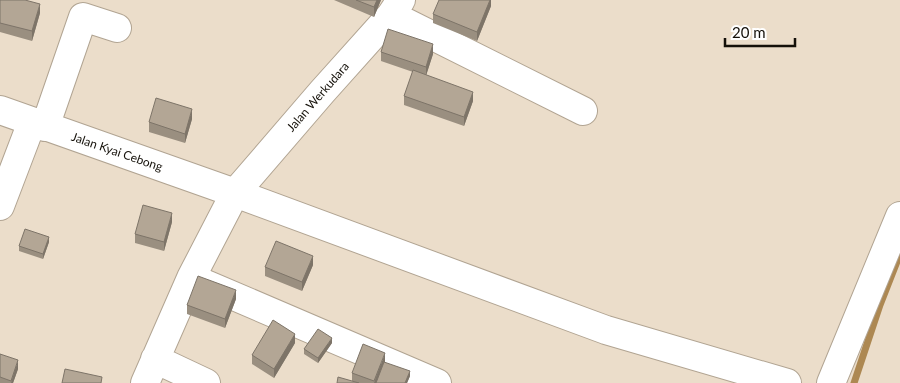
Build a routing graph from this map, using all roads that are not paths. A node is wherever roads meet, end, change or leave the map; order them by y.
1 (85, 8) edge
2 (396, 8) edge
3 (117, 28) dead end
4 (0, 110) edge
5 (583, 111) dead end
6 (38, 125) junction
7 (235, 193) junction
8 (0, 206) edge
9 (900, 216) edge
10 (191, 278) junction
11 (150, 371) edge
12 (206, 383) edge
13 (437, 383) edge
14 (787, 383) edge
15 (831, 383) edge

1 - 3 street
1 - 6 street
2 - 5 street
2 - 7 street, Jalan Werkudara
4 - 6 street, Jalan Kyai Cebong
6 - 7 street, Jalan Kyai Cebong
6 - 8 street
7 - 10 street, Jalan Werkudara
7 - 14 street, Jalan Kyai Cebong
9 - 15 street
10 - 11 street, Jalan Werkudara
10 - 13 street
11 - 12 street

